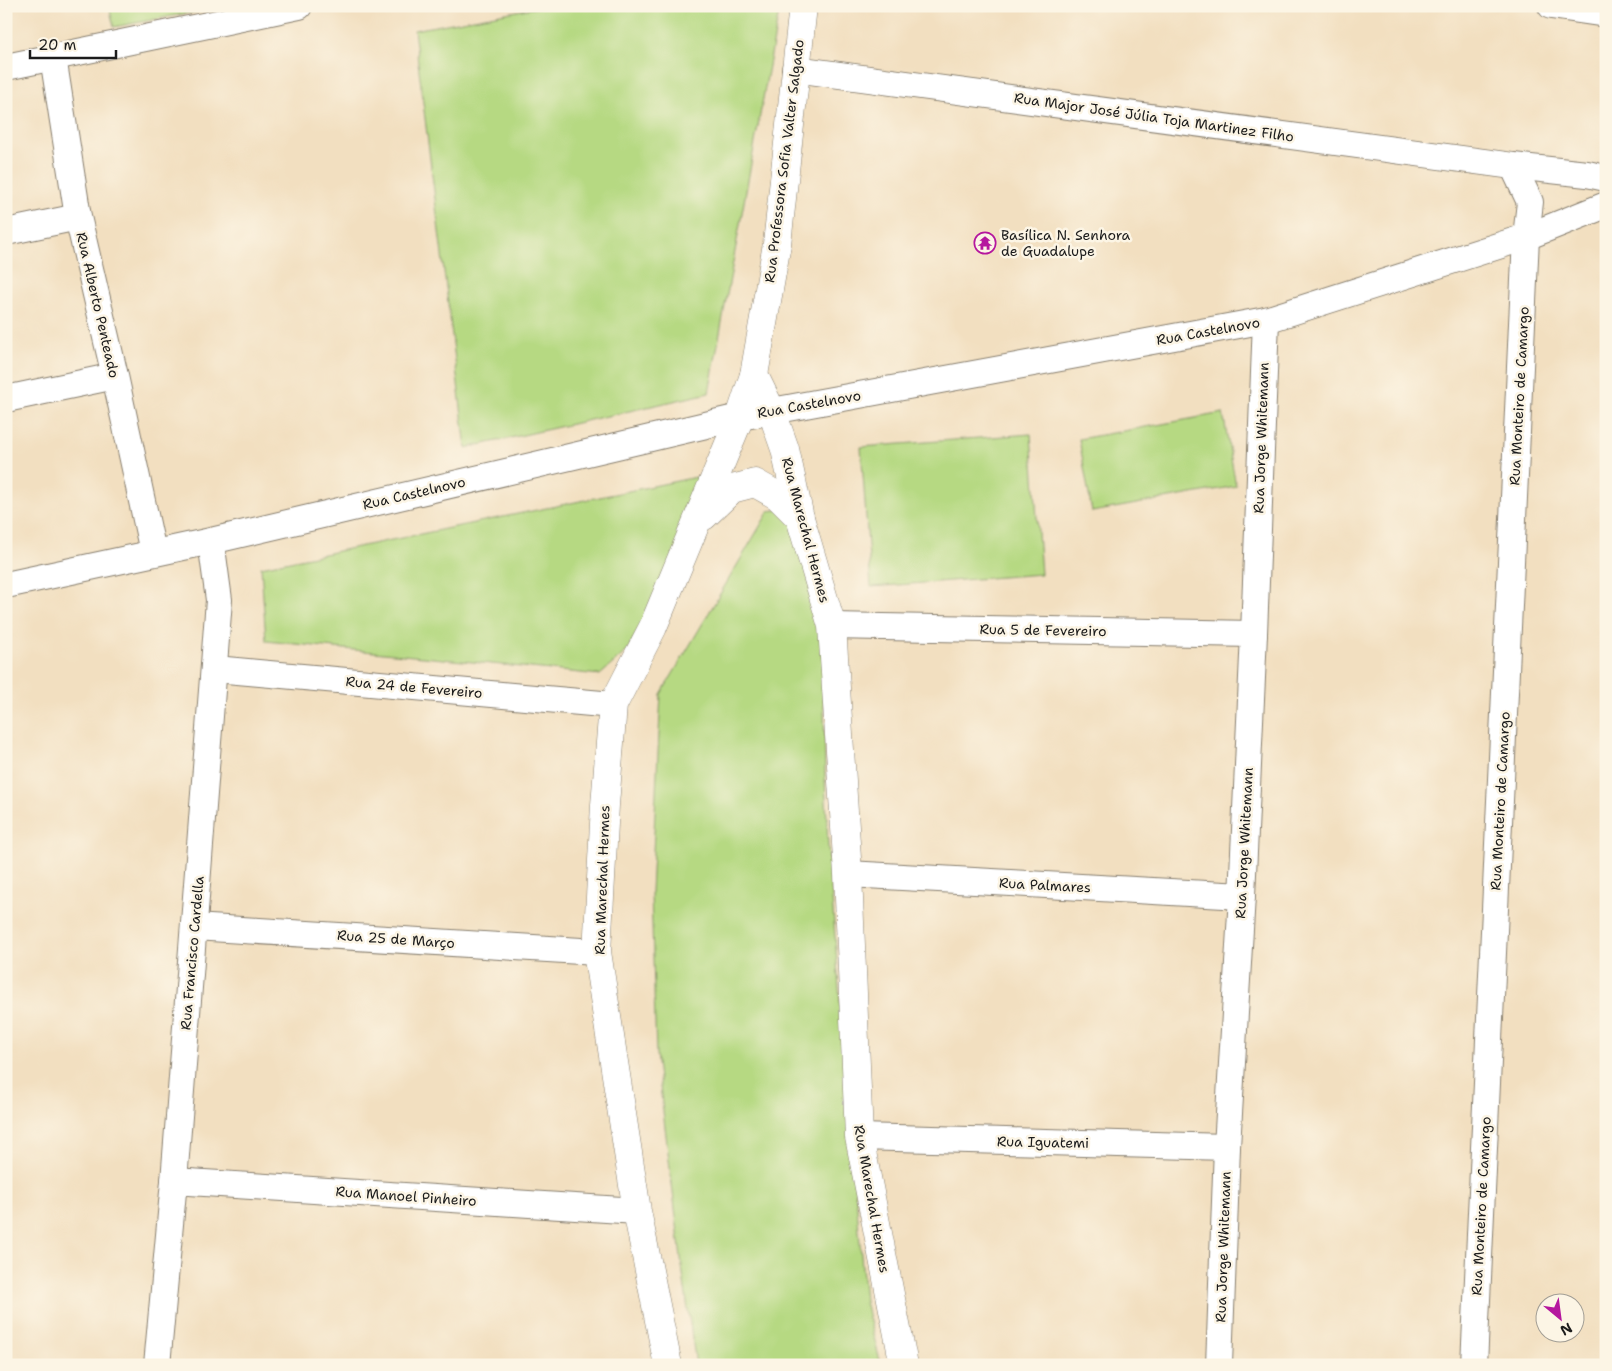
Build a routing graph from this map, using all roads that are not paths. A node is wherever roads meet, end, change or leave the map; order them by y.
1 (299, 6) edge
2 (803, 6) edge
3 (1551, 6) edge
4 (1606, 14) edge
5 (53, 57) junction
6 (6, 67) edge
7 (795, 69) junction
8 (1514, 166) junction
9 (1606, 178) edge
10 (1606, 205) edge
11 (78, 217) junction
12 (6, 232) edge
13 (1526, 237) junction
14 (1266, 320) junction
15 (115, 376) junction
16 (754, 376) junction
17 (6, 399) edge
18 (772, 412) junction
19 (740, 417) junction
20 (800, 518) junction
21 (694, 525) junction
22 (211, 541) junction
23 (153, 552) junction
24 (6, 585) edge
25 (832, 626) junction
26 (1254, 634) junction
27 (215, 669) junction
28 (613, 705) junction
29 (848, 874) junction
30 (1242, 896) junction
31 (194, 927) junction
32 (597, 952) junction
33 (859, 1137) junction
34 (1227, 1147) junction
35 (174, 1182) junction
36 (637, 1211) junction
37 (156, 1365) edge
38 (668, 1365) edge
39 (904, 1365) edge
40 (1219, 1365) edge
41 (1474, 1365) edge

1 - 5 street
2 - 7 street, Rua Professora Sofia Valter Salgado
3 - 4 street
5 - 6 street
5 - 11 street, Rua Alberto Penteado
7 - 8 street, Rua Major José Júlia Toja Martinez Filho
7 - 16 street, Rua Professora Sofia Valter Salgado
8 - 9 street, Rua Major José Júlia Toja Martinez Filho
8 - 13 street
10 - 13 street, Rua Castelnovo
11 - 12 street
11 - 15 street, Rua Alberto Penteado
13 - 14 street, Rua Castelnovo
13 - 41 street, Rua Monteiro de Camargo
14 - 18 street, Rua Castelnovo
14 - 26 street, Rua Jorge Whitemann
15 - 17 street
15 - 23 street, Rua Alberto Penteado
16 - 18 street
16 - 19 street, Rua Professora Sofia Valter Salgado
18 - 19 street, Rua Castelnovo
18 - 20 street, Rua Marechal Hermes
19 - 21 street, Rua Marechal Hermes
19 - 22 street, Rua Castelnovo
20 - 21 street
20 - 25 street, Rua Marechal Hermes
21 - 28 street, Rua Marechal Hermes
22 - 23 street, Rua Castelnovo
22 - 27 street, Rua Francisco Cardella
23 - 24 street, Rua Castelnovo
25 - 26 street, Rua 5 de Fevereiro
25 - 29 street, Rua Marechal Hermes
26 - 30 street, Rua Jorge Whitemann
27 - 28 street, Rua 24 de Fevereiro
27 - 31 street, Rua Francisco Cardella
28 - 32 street, Rua Marechal Hermes
29 - 30 street, Rua Palmares
29 - 33 street, Rua Marechal Hermes
30 - 34 street, Rua Jorge Whitemann
31 - 32 street, Rua 25 de Março
31 - 35 street, Rua Francisco Cardella
32 - 36 street, Rua Marechal Hermes
33 - 34 street, Rua Iguatemi
33 - 39 street, Rua Marechal Hermes
34 - 40 street, Rua Jorge Whitemann
35 - 36 street, Rua Manoel Pinheiro
35 - 37 street, Rua Francisco Cardella
36 - 38 street, Rua Marechal Hermes

